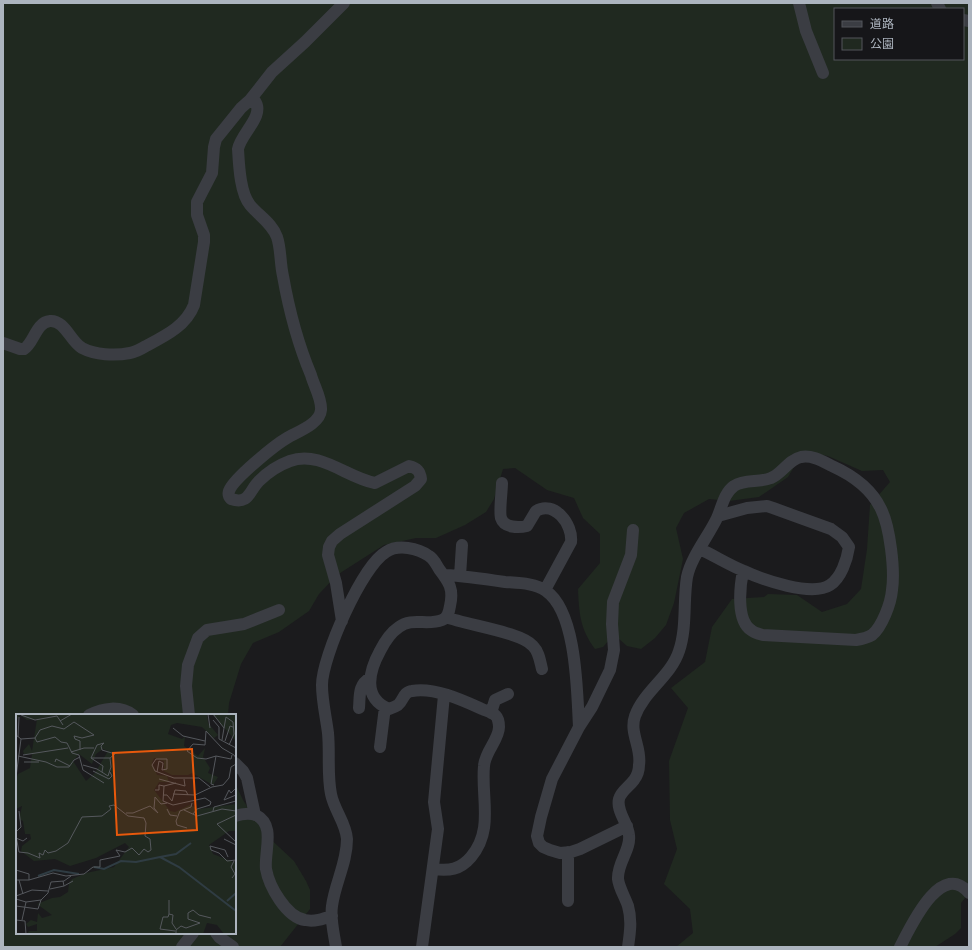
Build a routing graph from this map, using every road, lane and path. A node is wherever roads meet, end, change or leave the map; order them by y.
1 (344, 3) edge
2 (800, 3) edge
3 (823, 72) dead end
4 (250, 100) junction
5 (3, 343) edge
6 (502, 483) dead end
7 (718, 516) junction
8 (633, 530) dead end
9 (462, 544) dead end
10 (700, 549) junction
11 (743, 571) junction
12 (445, 575) junction
13 (460, 576) junction
14 (544, 590) junction
15 (279, 610) dead end
16 (446, 617) junction
17 (342, 621) junction
18 (542, 669) dead end
19 (370, 678) junction
20 (508, 694) dead end
21 (444, 695) junction
22 (385, 707) junction
23 (359, 708) dead end
24 (491, 713) junction
25 (92, 714) edge
26 (131, 714) edge
27 (189, 714) edge
28 (579, 727) junction
29 (380, 747) dead end
30 (236, 764) edge
31 (254, 814) junction
32 (236, 816) edge
33 (627, 826) junction
34 (568, 852) junction
35 (433, 869) junction
36 (969, 893) edge
37 (568, 901) dead end
38 (332, 916) junction
39 (192, 934) edge
40 (217, 934) edge
41 (182, 947) edge
42 (233, 947) edge
43 (336, 947) edge
44 (422, 947) edge
45 (628, 947) edge
46 (900, 947) edge

1 - 4 street
2 - 3 street
4 - 5 street
4 - 17 street
6 - 14 street
7 - 10 street
7 - 11 street
7 - 11 street
8 - 28 street
9 - 13 street
10 - 11 street
10 - 33 street
12 - 13 street
12 - 16 street
12 - 17 street
13 - 14 street
14 - 28 street
15 - 27 street
16 - 18 street
16 - 19 street
17 - 38 street
19 - 22 street
19 - 23 street
20 - 24 street
21 - 22 street
21 - 24 street
21 - 35 street
22 - 29 street
24 - 35 street
25 - 26 street
28 - 34 street
30 - 31 street
31 - 32 street
31 - 38 street
33 - 34 street
33 - 45 street
34 - 37 street
35 - 44 street
36 - 46 street
38 - 43 street
39 - 41 street
40 - 42 street

